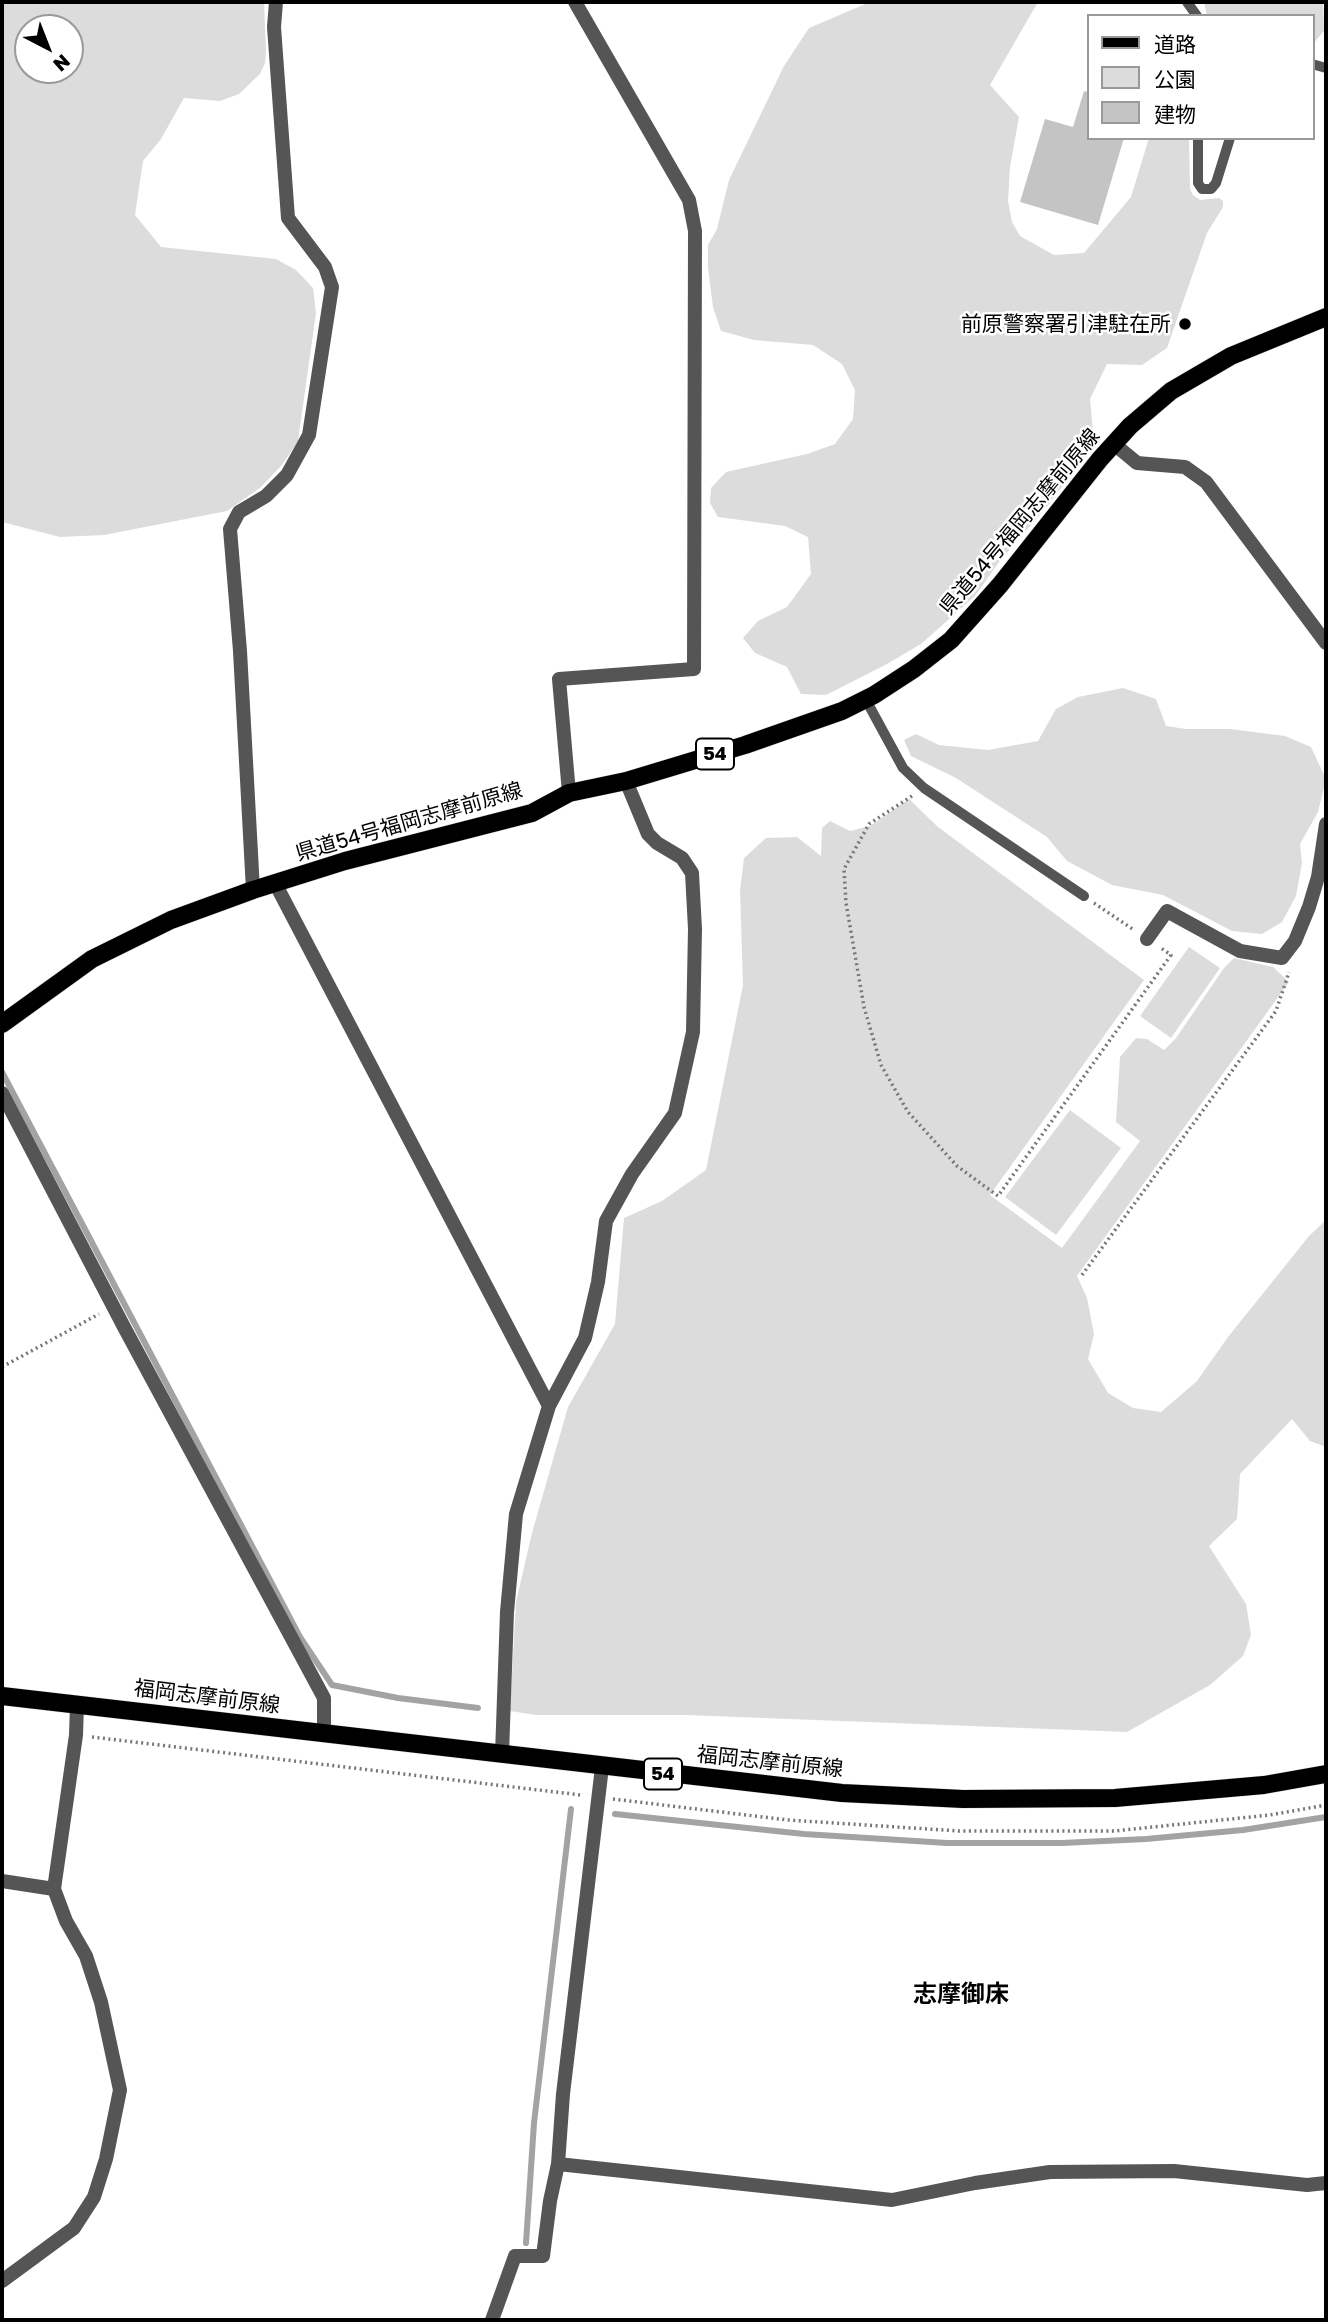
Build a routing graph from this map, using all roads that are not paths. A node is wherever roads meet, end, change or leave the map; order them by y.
1 (276, 2) edge
2 (575, 2) edge
3 (1198, 140) edge
4 (1229, 140) edge
5 (1326, 317) edge
6 (1114, 444) junction
7 (1326, 643) edge
8 (866, 700) junction
9 (626, 781) junction
10 (569, 793) junction
11 (1326, 824) edge
12 (275, 883) junction
13 (253, 890) junction
14 (1084, 896) road end
15 (1147, 939) road end
16 (3, 1021) edge
17 (2, 1093) edge
18 (549, 1406) junction
19 (2, 1696) edge
20 (77, 1705) junction
21 (324, 1734) junction
22 (502, 1754) junction
23 (602, 1767) junction
24 (1326, 1774) edge
25 (2, 1881) edge
26 (54, 1889) junction
27 (558, 2164) junction
28 (1326, 2183) edge
29 (2, 2281) edge
30 (492, 2320) edge

1 - 13 street
2 - 10 street
3 - 4 lane
5 - 6 main road, 県道54号福岡志摩前原線 / 54
6 - 7 street
6 - 8 main road, 県道54号福岡志摩前原線 / 54
8 - 9 main road, 県道54号福岡志摩前原線 / 54
8 - 14 lane
9 - 10 main road, 県道54号福岡志摩前原線 / 54
9 - 18 street
10 - 12 main road, 県道54号福岡志摩前原線 / 54
11 - 15 street
12 - 13 main road, 県道54号福岡志摩前原線 / 54
12 - 18 street
13 - 16 main road, 県道54号福岡志摩前原線 / 54
17 - 21 street
18 - 22 street
19 - 20 main road, 福岡志摩前原線 / 54
20 - 21 main road, 福岡志摩前原線 / 54
20 - 26 street
21 - 22 main road, 福岡志摩前原線 / 54
22 - 23 main road, 福岡志摩前原線 / 54
23 - 24 main road, 福岡志摩前原線 / 54
23 - 27 street
25 - 26 street
26 - 29 street
27 - 28 street
27 - 30 street

